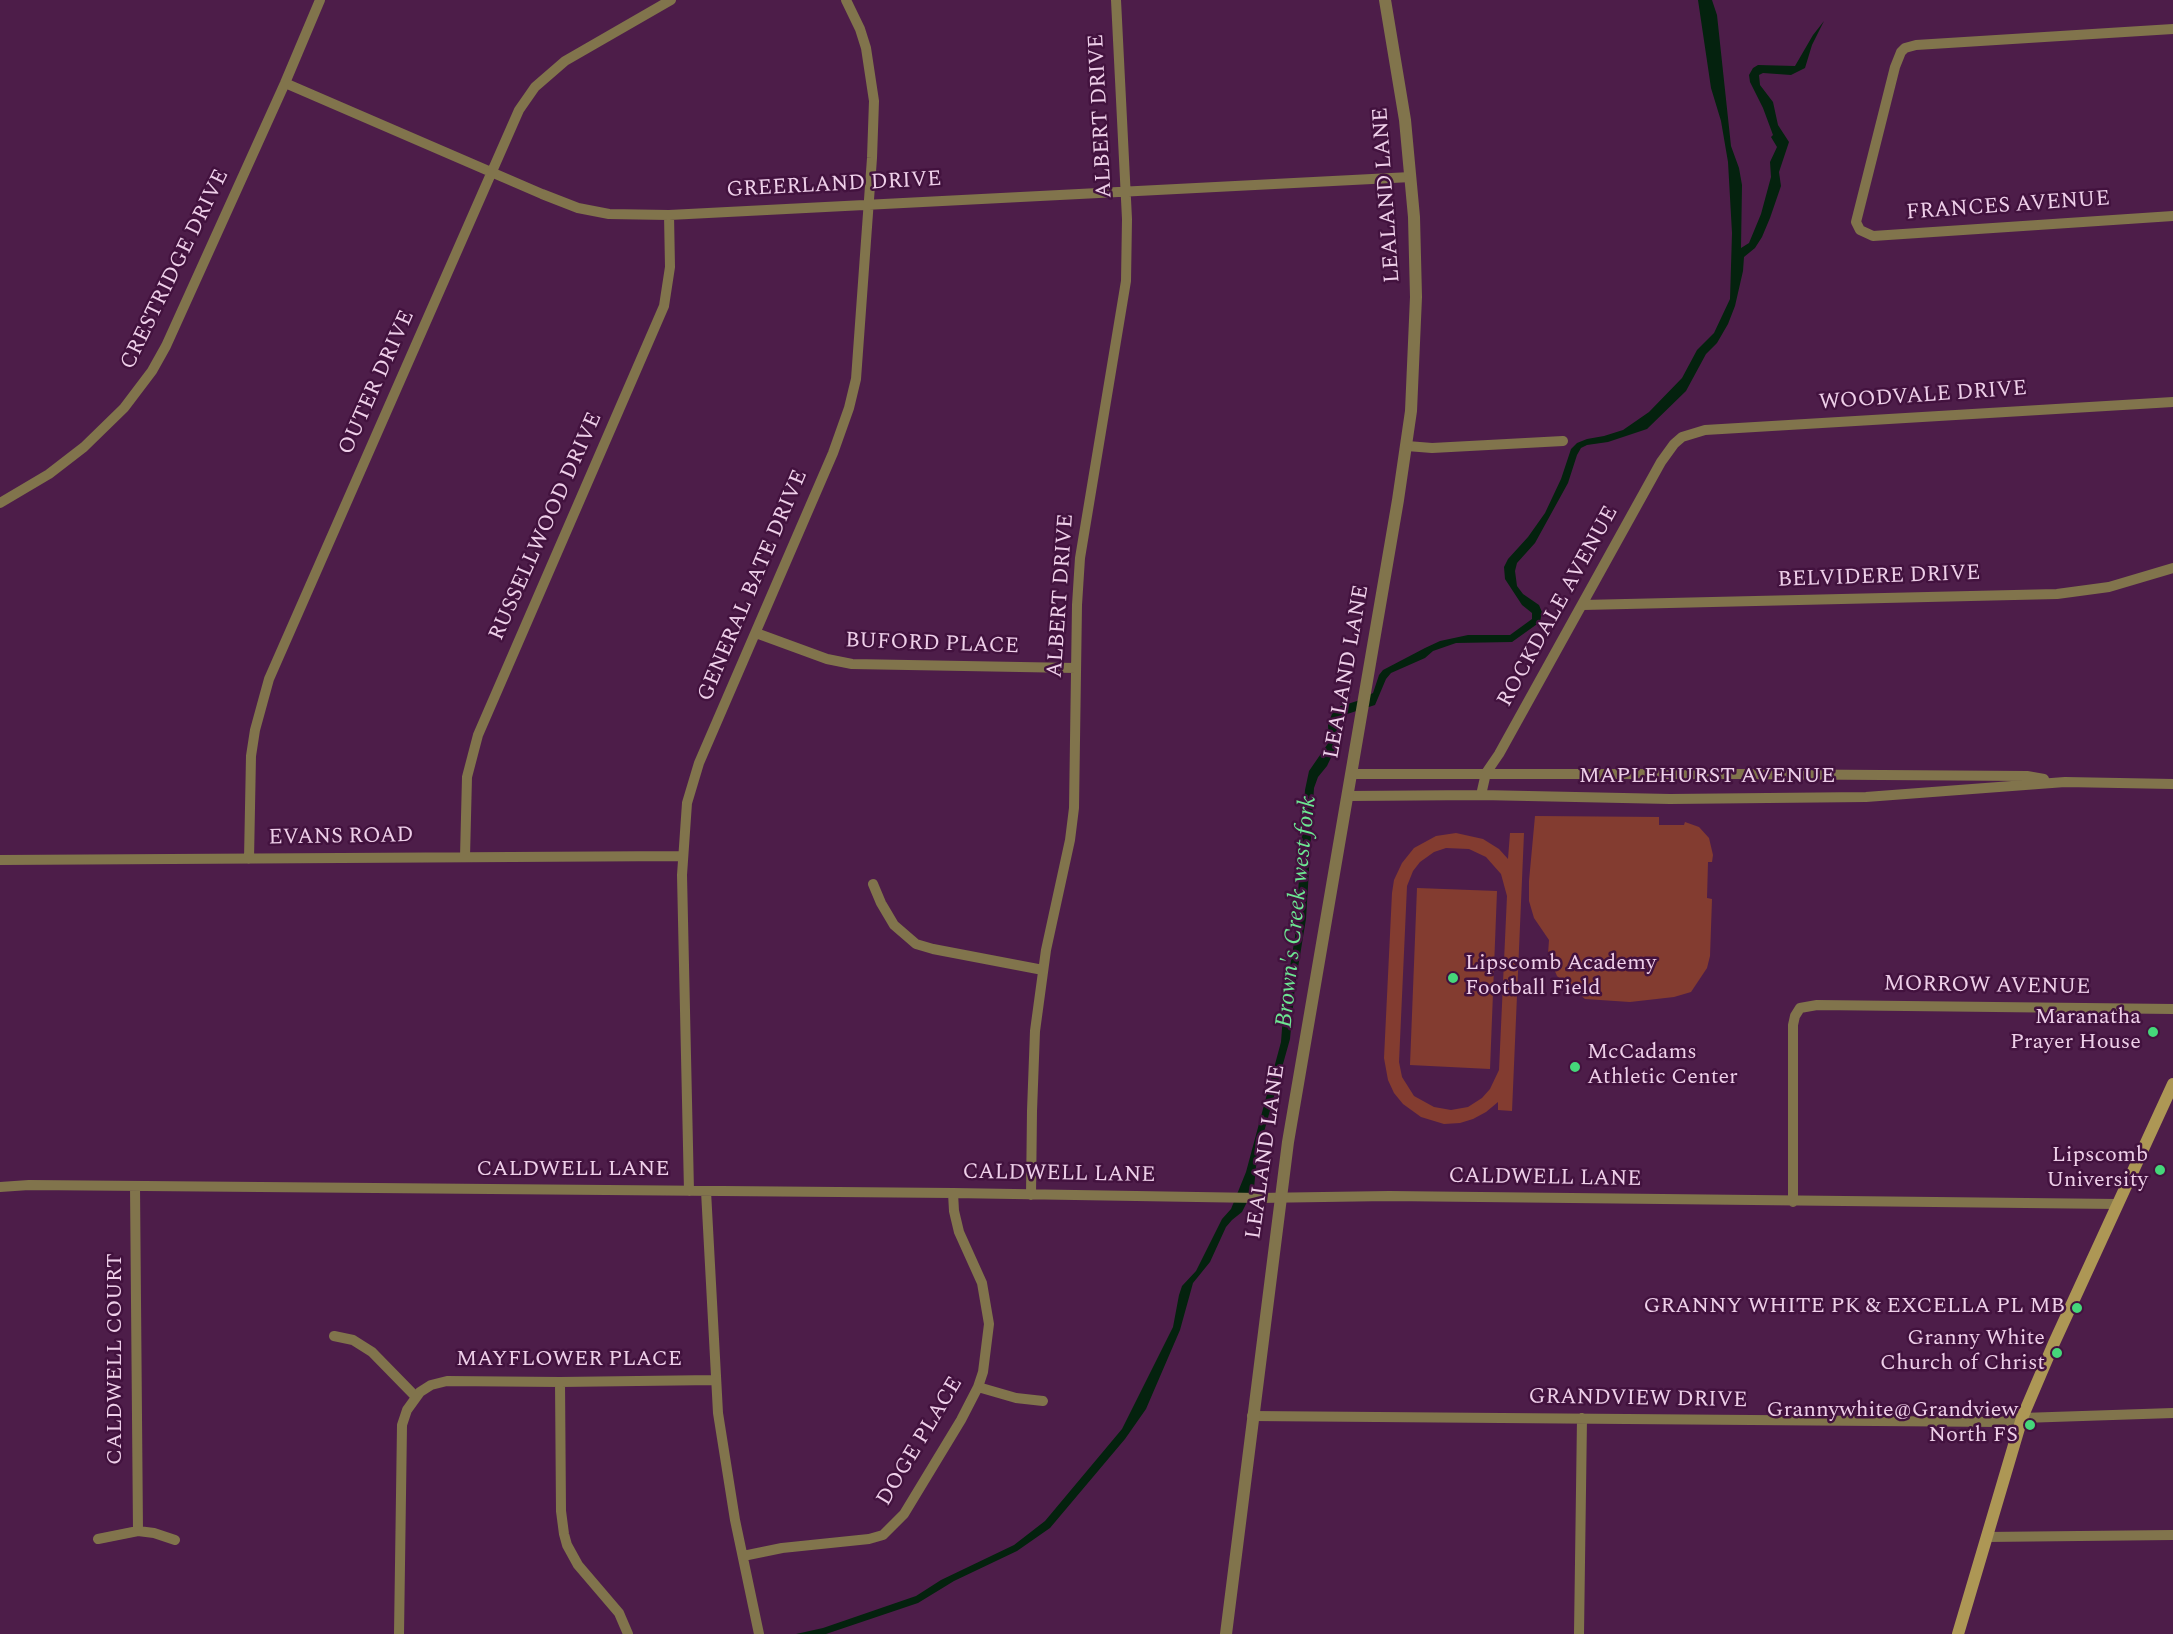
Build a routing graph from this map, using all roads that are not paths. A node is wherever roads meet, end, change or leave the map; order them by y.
1 (320, 0) edge
2 (671, 0) edge
3 (846, 0) edge
4 (1116, 0) edge
5 (1385, 0) edge
6 (2173, 29) edge
7 (285, 83) junction
8 (491, 172) junction
9 (1411, 177) junction
10 (1125, 192) junction
11 (869, 205) junction
12 (669, 215) junction
13 (2173, 216) edge
14 (2173, 402) edge
15 (1677, 440) joint
16 (1563, 441) dead end
17 (1407, 446) junction
18 (0, 503) edge
19 (2173, 568) edge
20 (1583, 605) junction
21 (756, 633) junction
22 (1076, 668) junction
23 (1352, 774) junction
24 (1486, 774) junction
25 (2065, 782) junction
26 (2173, 784) edge
27 (1481, 795) junction
28 (1348, 796) junction
29 (682, 856) junction
30 (465, 857) junction
31 (249, 859) junction
32 (0, 860) edge
33 (873, 884) dead end
34 (1042, 970) junction
35 (2173, 1009) edge
36 (2173, 1084) edge
37 (135, 1186) junction
38 (0, 1187) edge
39 (689, 1191) junction
40 (706, 1191) junction
41 (953, 1192) junction
42 (1031, 1194) junction
43 (1280, 1198) junction
44 (1793, 1202) junction
45 (2117, 1204) junction
46 (334, 1336) dead end
47 (715, 1380) junction
48 (560, 1382) junction
49 (978, 1387) junction
50 (416, 1397) junction
51 (1043, 1401) dead end
52 (2173, 1413) edge
53 (1252, 1416) junction
54 (1582, 1418) junction
55 (2022, 1418) junction
56 (138, 1531) junction
57 (2173, 1535) edge
58 (1986, 1537) junction
59 (98, 1539) dead end
60 (175, 1540) dead end
61 (743, 1556) junction
62 (399, 1634) edge
63 (628, 1634) edge
64 (759, 1634) edge
65 (1226, 1634) edge
66 (1579, 1634) edge
67 (1958, 1634) edge

1 - 7 street, CRESTRIDGE DRIVE
2 - 8 street, OUTER DRIVE
3 - 11 street, GENERAL BATE DRIVE
4 - 10 street, ALBERT DRIVE
5 - 9 street, LEALAND LANE
6 - 13 street, FRANCES AVENUE
7 - 8 street, GREERLAND DRIVE
7 - 18 street, CRESTRIDGE DRIVE
8 - 12 street, GREERLAND DRIVE
8 - 31 street, OUTER DRIVE
9 - 10 street, GREERLAND DRIVE
9 - 17 street, LEALAND LANE
10 - 11 street, GREERLAND DRIVE
10 - 22 street, ALBERT DRIVE
11 - 12 street, GREERLAND DRIVE
11 - 21 street, GENERAL BATE DRIVE
12 - 30 street, RUSSELLWOOD DRIVE
14 - 15 street, WOODVALE DRIVE
15 - 20 street, ROCKDALE AVENUE
16 - 17 street
17 - 23 street, LEALAND LANE
19 - 20 street, BELVIDERE DRIVE
20 - 24 street, ROCKDALE AVENUE
21 - 22 street, BUFORD PLACE
21 - 29 street, GENERAL BATE DRIVE
22 - 34 street, ALBERT DRIVE
23 - 24 street, MAPLEHURST AVENUE
23 - 28 street, LEALAND LANE
24 - 25 street, MAPLEHURST AVENUE
24 - 27 street, ROCKDALE AVENUE
25 - 26 street, MAPLEHURST AVENUE
25 - 27 street, MAPLEHURST AVENUE
27 - 28 street, MAPLEHURST AVENUE
28 - 43 street, LEALAND LANE
29 - 30 street, EVANS ROAD
29 - 39 street, GENERAL BATE DRIVE
30 - 31 street, EVANS ROAD
31 - 32 street, EVANS ROAD
33 - 34 street
34 - 42 street, ALBERT DRIVE
35 - 44 street, MORROW AVENUE
36 - 45 main road
37 - 38 street, CALDWELL LANE
37 - 39 street, CALDWELL LANE
37 - 56 street, CALDWELL COURT
39 - 40 street, CALDWELL LANE
40 - 41 street, CALDWELL LANE
40 - 47 street
41 - 42 street, CALDWELL LANE
41 - 49 street, DOGE PLACE
42 - 43 street, CALDWELL LANE
43 - 44 street, CALDWELL LANE
43 - 53 street, LEALAND LANE
44 - 45 street, CALDWELL LANE
45 - 55 main road
46 - 50 street
47 - 48 street, MAYFLOWER PLACE
47 - 61 street
48 - 50 street, MAYFLOWER PLACE
48 - 63 street
49 - 51 street
49 - 61 street, DOGE PLACE
50 - 62 street
52 - 55 street, GRANDVIEW DRIVE
53 - 54 street, GRANDVIEW DRIVE
53 - 65 street, LEALAND LANE
54 - 55 street, GRANDVIEW DRIVE
54 - 66 street
55 - 58 main road
56 - 59 street
56 - 60 street
57 - 58 street
58 - 67 main road
61 - 64 street

